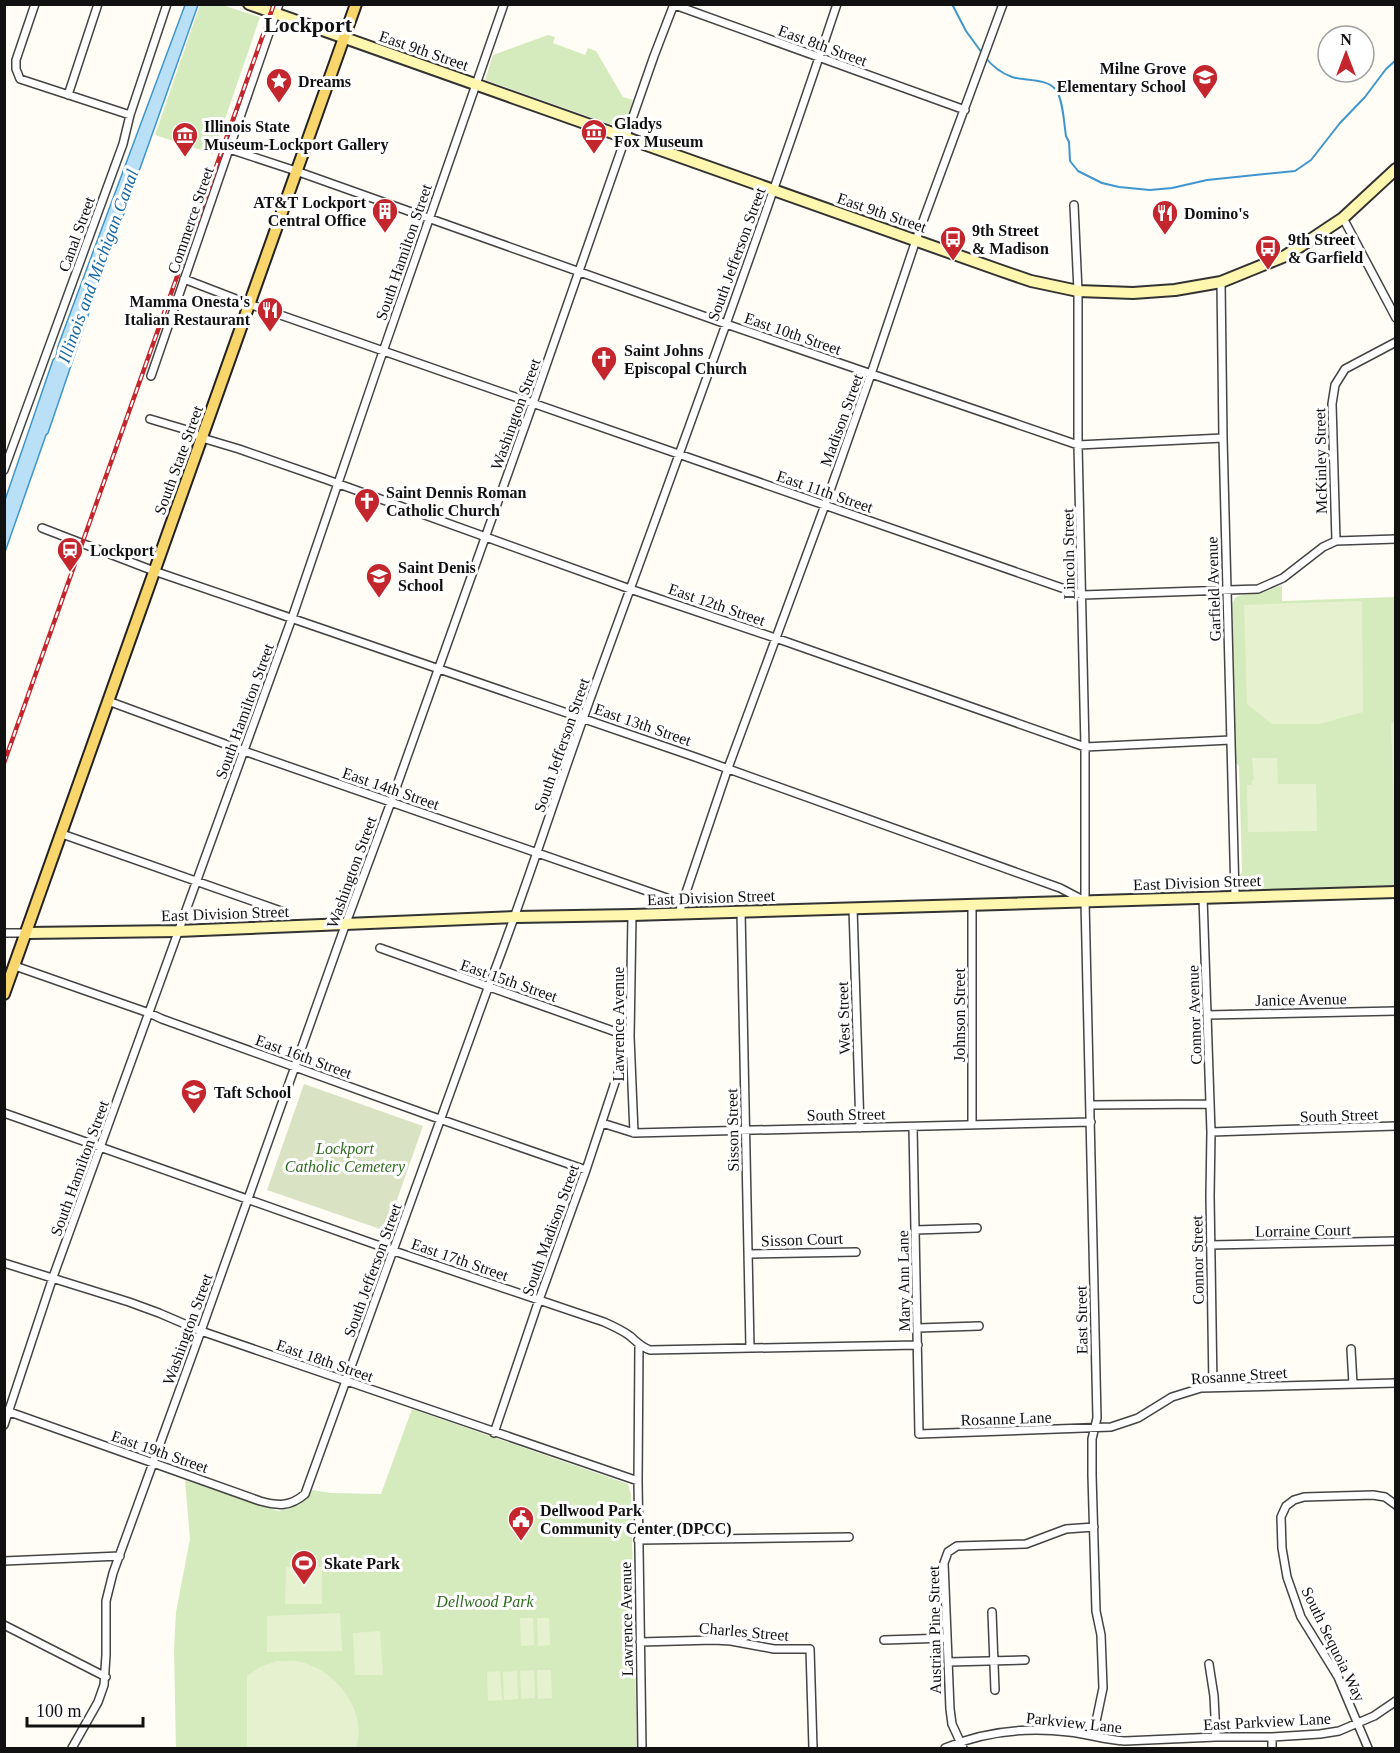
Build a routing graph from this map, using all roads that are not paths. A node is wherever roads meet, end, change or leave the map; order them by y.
1 (35, 4) edge
2 (98, 4) edge
3 (166, 4) edge
4 (249, 4) edge
5 (356, 4) edge
6 (504, 4) edge
7 (837, 4) edge
8 (1003, 4) edge
9 (673, 5) edge
10 (277, 9) edge
11 (343, 38) junction
12 (819, 58) junction
13 (476, 83) junction
14 (68, 95) junction
15 (965, 110) junction
16 (129, 115) junction
17 (625, 138) junction
18 (211, 143) dead end
19 (229, 149) junction
20 (1395, 169) edge
21 (296, 171) junction
22 (774, 190) junction
23 (1074, 205) dead end
24 (430, 218) junction
25 (1343, 218) junction
26 (916, 240) junction
27 (579, 272) junction
28 (184, 279) junction
29 (1221, 282) junction
30 (1077, 291) junction
31 (249, 304) junction
32 (1395, 318) edge
33 (726, 324) junction
34 (1395, 342) edge
35 (383, 351) junction
36 (871, 374) junction
37 (151, 376) dead end
38 (533, 403) junction
39 (150, 418) dead end
40 (202, 438) junction
41 (1223, 438) junction
42 (1078, 445) junction
43 (679, 454) junction
44 (4, 470) edge
45 (338, 485) junction
46 (825, 505) junction
47 (42, 528) dead end
48 (485, 537) junction
49 (1395, 539) edge
50 (1336, 541) junction
51 (154, 571) junction
52 (630, 589) junction
53 (1226, 590) junction
54 (1082, 595) junction
55 (292, 618) junction
56 (775, 638) junction
57 (438, 668) junction
58 (108, 701) junction
59 (584, 718) junction
60 (1231, 740) junction
61 (1085, 747) junction
62 (244, 751) junction
63 (728, 768) junction
64 (391, 802) junction
65 (62, 834) junction
66 (538, 854) junction
67 (197, 881) junction
68 (1395, 892) edge
69 (1235, 895) junction
70 (1203, 897) junction
71 (667, 898) dead end
72 (1085, 901) junction
73 (972, 904) junction
74 (853, 908) junction
75 (281, 911) dead end
76 (741, 911) junction
77 (679, 913) junction
78 (632, 915) junction
79 (516, 916) junction
80 (346, 922) junction
81 (178, 931) junction
82 (4, 933) edge
83 (27, 933) junction
84 (380, 948) dead end
85 (15, 966) junction
86 (488, 988) junction
87 (4, 994) edge
88 (1395, 1011) edge
89 (150, 1013) junction
90 (1207, 1015) junction
91 (630, 1037) junction
92 (295, 1066) junction
93 (1210, 1104) junction
94 (1090, 1106) junction
95 (4, 1113) edge
96 (440, 1120) junction
97 (1091, 1122) junction
98 (602, 1124) junction
99 (972, 1125) junction
100 (1395, 1126) edge
101 (913, 1127) junction
102 (860, 1128) junction
103 (746, 1130) junction
104 (1211, 1132) junction
105 (634, 1133) junction
106 (101, 1147) junction
107 (586, 1170) junction
108 (248, 1198) junction
109 (977, 1228) dead end
110 (915, 1230) junction
111 (1395, 1241) edge
112 (1210, 1245) junction
113 (394, 1251) junction
114 (856, 1251) dead end
115 (749, 1254) junction
116 (4, 1263) edge
117 (53, 1277) junction
118 (539, 1300) junction
119 (979, 1326) dead end
120 (918, 1328) junction
121 (201, 1331) junction
122 (639, 1345) junction
123 (918, 1345) junction
124 (750, 1348) junction
125 (1351, 1349) dead end
126 (345, 1381) junction
127 (1395, 1383) edge
128 (1353, 1384) junction
129 (1213, 1387) junction
130 (7, 1411) edge
131 (4, 1425) edge
132 (1094, 1428) junction
133 (494, 1433) junction
134 (920, 1434) joint
135 (153, 1463) junction
136 (638, 1481) junction
137 (305, 1494) joint
138 (1395, 1504) edge
139 (1094, 1527) junction
140 (849, 1537) dead end
141 (638, 1540) junction
142 (120, 1556) junction
143 (4, 1561) edge
144 (992, 1612) dead end
145 (5, 1627) edge
146 (947, 1638) junction
147 (884, 1640) dead end
148 (640, 1642) junction
149 (1025, 1660) dead end
150 (994, 1661) junction
151 (948, 1662) junction
152 (1209, 1664) dead end
153 (106, 1677) junction
154 (996, 1690) dead end
155 (1395, 1701) edge
156 (1357, 1724) junction
157 (1093, 1736) junction
158 (1216, 1737) junction
159 (1272, 1737) junction
160 (1167, 1744) edge
161 (961, 1745) edge
162 (72, 1749) edge
163 (642, 1749) edge
164 (813, 1749) edge
165 (945, 1749) edge
166 (1272, 1749) edge
167 (1368, 1749) edge

1 - 14 street
2 - 14 street
3 - 16 street, Canal Street
4 - 10 street, East 9th Street
5 - 11 main road, South State Street
6 - 13 street, South Hamilton Street
7 - 12 street, South Jefferson Street
8 - 15 street, Madison Street
9 - 12 street, East 8th Street
9 - 17 street, Washington Street
10 - 11 street, East 9th Street
10 - 19 street, Commerce Street
11 - 13 street, East 9th Street
11 - 21 main road, South State Street
12 - 15 street, East 8th Street
12 - 22 street, South Jefferson Street
13 - 17 street, East 9th Street
13 - 24 street, South Hamilton Street
14 - 16 street
15 - 26 street, Madison Street
16 - 44 street, Canal Street
17 - 22 street, East 9th Street
17 - 27 street, Washington Street
18 - 19 street, East 10th Street
19 - 21 street, East 10th Street
19 - 28 street, Commerce Street
20 - 25 street, East 9th Street
21 - 24 street, East 10th Street
21 - 31 main road, South State Street
22 - 26 street, East 9th Street
22 - 33 street, South Jefferson Street
23 - 30 street, Lincoln Street
24 - 27 street, East 10th Street
24 - 35 street, South Hamilton Street
25 - 29 street, East 9th Street
25 - 32 street
26 - 30 street, East 9th Street
26 - 36 street, Madison Street
27 - 33 street, East 10th Street
27 - 38 street, Washington Street
28 - 31 street, East 11th Street
28 - 37 street, Commerce Street
29 - 30 street, East 9th Street
29 - 41 street, Garfield Avenue
30 - 42 street, Lincoln Street
31 - 35 street, East 11th Street
31 - 40 main road, South State Street
33 - 36 street, East 10th Street
33 - 43 street, South Jefferson Street
34 - 50 street, McKinley Street
35 - 38 street, East 11th Street
35 - 45 street, South Hamilton Street
36 - 42 street, East 10th Street
36 - 46 street, Madison Street
38 - 43 street, East 11th Street
38 - 48 street, Washington Street
39 - 40 street, East 12th Street
40 - 45 street, East 12th Street
40 - 51 main road, South State Street
41 - 42 street, East 10th Street
41 - 53 street, Garfield Avenue
42 - 54 street, Lincoln Street
43 - 46 street, East 11th Street
43 - 52 street, South Jefferson Street
45 - 48 street, East 12th Street
45 - 55 street, South Hamilton Street
46 - 54 street, East 11th Street
46 - 56 street, Madison Street
47 - 51 street, East 13th Street
48 - 52 street, East 12th Street
48 - 57 street, Washington Street
49 - 50 street, East 11th Street
50 - 53 street, East 11th Street
51 - 55 street, East 13th Street
51 - 58 main road, South State Street
52 - 56 street, East 12th Street
52 - 59 street, South Jefferson Street
53 - 54 street, East 11th Street
53 - 60 street, Garfield Avenue
54 - 61 street, Lincoln Street
55 - 57 street, East 13th Street
55 - 62 street, South Hamilton Street
56 - 61 street, East 12th Street
56 - 63 street, Madison Street
57 - 59 street, East 13th Street
57 - 64 street, Washington Street
58 - 62 street, East 14th Street
58 - 65 main road, South State Street
59 - 63 street, East 13th Street
59 - 66 street, South Jefferson Street
60 - 61 street, East 12th Street
60 - 69 street, Garfield Avenue
61 - 72 street, Lincoln Street
62 - 64 street, East 14th Street
62 - 67 street, South Hamilton Street
63 - 72 street, East 13th Street
63 - 77 street, Madison Street
64 - 66 street, East 14th Street
64 - 80 street, Washington Street
65 - 67 street
65 - 83 main road, South State Street
66 - 71 street, East 14th Street
66 - 79 street, South Jefferson Street
67 - 75 street
67 - 81 street, South Hamilton Street
68 - 69 street, East Division Street
69 - 70 street, East Division Street
70 - 72 street, East Division Street
70 - 90 street, Connor Avenue
72 - 73 street, East Division Street
72 - 94 street, East Street
73 - 74 street, East Division Street
73 - 99 street, Johnson Street
74 - 76 street, East Division Street
74 - 102 street, West Street
76 - 77 street, East Division Street
76 - 103 street, Sisson Street
77 - 78 street, East Division Street
78 - 79 street, East Division Street
78 - 91 street, Lawrence Avenue
79 - 80 street, East Division Street
79 - 86 street, South Jefferson Street
80 - 81 street, East Division Street
80 - 92 street, Washington Street
81 - 83 street, East Division Street
81 - 89 street, South Hamilton Street
82 - 83 street
83 - 85 main road, South State Street
84 - 86 street, East 15th Street
85 - 87 main road, South State Street
85 - 89 street, East 16th Street
86 - 91 street, East 15th Street
86 - 96 street, South Jefferson Street
88 - 90 street, Janice Avenue
89 - 92 street, East 16th Street
89 - 106 street, South Hamilton Street
90 - 93 street, Connor Avenue
91 - 98 street, South Madison Street
91 - 105 street, Lawrence Avenue
92 - 96 street, East 16th Street
92 - 108 street, Washington Street
93 - 94 street
93 - 104 street, Connor Avenue
94 - 97 street, East Street
95 - 106 street, East 17th Street
96 - 107 street, East 16th Street
96 - 113 street, South Jefferson Street
97 - 99 street, South Street
97 - 132 street, East Street
98 - 105 street, South Street
98 - 107 street, South Madison Street
99 - 101 street, South Street
100 - 104 street, South Street
101 - 102 street, South Street
101 - 110 street, Mary Ann Lane
102 - 103 street, South Street
103 - 105 street, South Street
103 - 115 street, Sisson Street
104 - 112 street, Connor Street
106 - 108 street, East 17th Street
106 - 117 street, South Hamilton Street
107 - 118 street, South Madison Street
108 - 113 street, East 17th Street
108 - 121 street, Washington Street
109 - 110 street
110 - 120 street, Mary Ann Lane
111 - 112 street, Lorraine Court
112 - 129 street, Connor Street
113 - 118 street, East 17th Street
113 - 126 street, South Jefferson Street
114 - 115 street, Sisson Court
115 - 124 street, Sisson Street
116 - 117 street, East 18th Street
117 - 121 street, East 18th Street
117 - 130 street, South Hamilton Street
118 - 122 street, East 17th Street
118 - 133 street, South Madison Street
119 - 120 street
120 - 123 street, Mary Ann Lane
121 - 126 street, East 18th Street
121 - 135 street, Washington Street
122 - 124 street, East 17th Street
122 - 136 street, Lawrence Avenue
123 - 124 street, East 17th Street
123 - 134 street, Mary Ann Lane
125 - 128 street
126 - 133 street, East 18th Street
126 - 137 street, South Jefferson Street
127 - 128 street, Rosanne Street
128 - 129 street, Rosanne Street
129 - 132 street, Rosanne Street
130 - 131 street, South Hamilton Street
130 - 135 street, East 19th Street
132 - 134 street, Rosanne Lane
132 - 139 street, East Street
133 - 136 street, East 18th Street
135 - 137 street, East 19th Street
135 - 142 street, Washington Street
136 - 141 street, Lawrence Avenue
138 - 156 street, South Sequoia Way
139 - 146 street, Austrian Pine Street
139 - 157 street, East Street
140 - 141 street
141 - 148 street, Lawrence Avenue
142 - 143 street
142 - 153 street, Washington Street
144 - 150 street
145 - 153 street
146 - 147 street
146 - 151 street, Austrian Pine Street
148 - 163 street, Lawrence Avenue
148 - 164 street, Charles Street
149 - 150 street
150 - 151 street
150 - 154 street
151 - 161 street, Austrian Pine Street
152 - 158 street
153 - 162 street, Washington Street
155 - 156 street, East Parkview Lane
156 - 159 street, East Parkview Lane
156 - 167 street, South Sequoia Way
157 - 160 street, Parkview Lane
157 - 161 street, Parkview Lane
158 - 159 street, East Parkview Lane
158 - 160 street, East Parkview Lane
159 - 166 street
161 - 165 street, Parkview Lane

